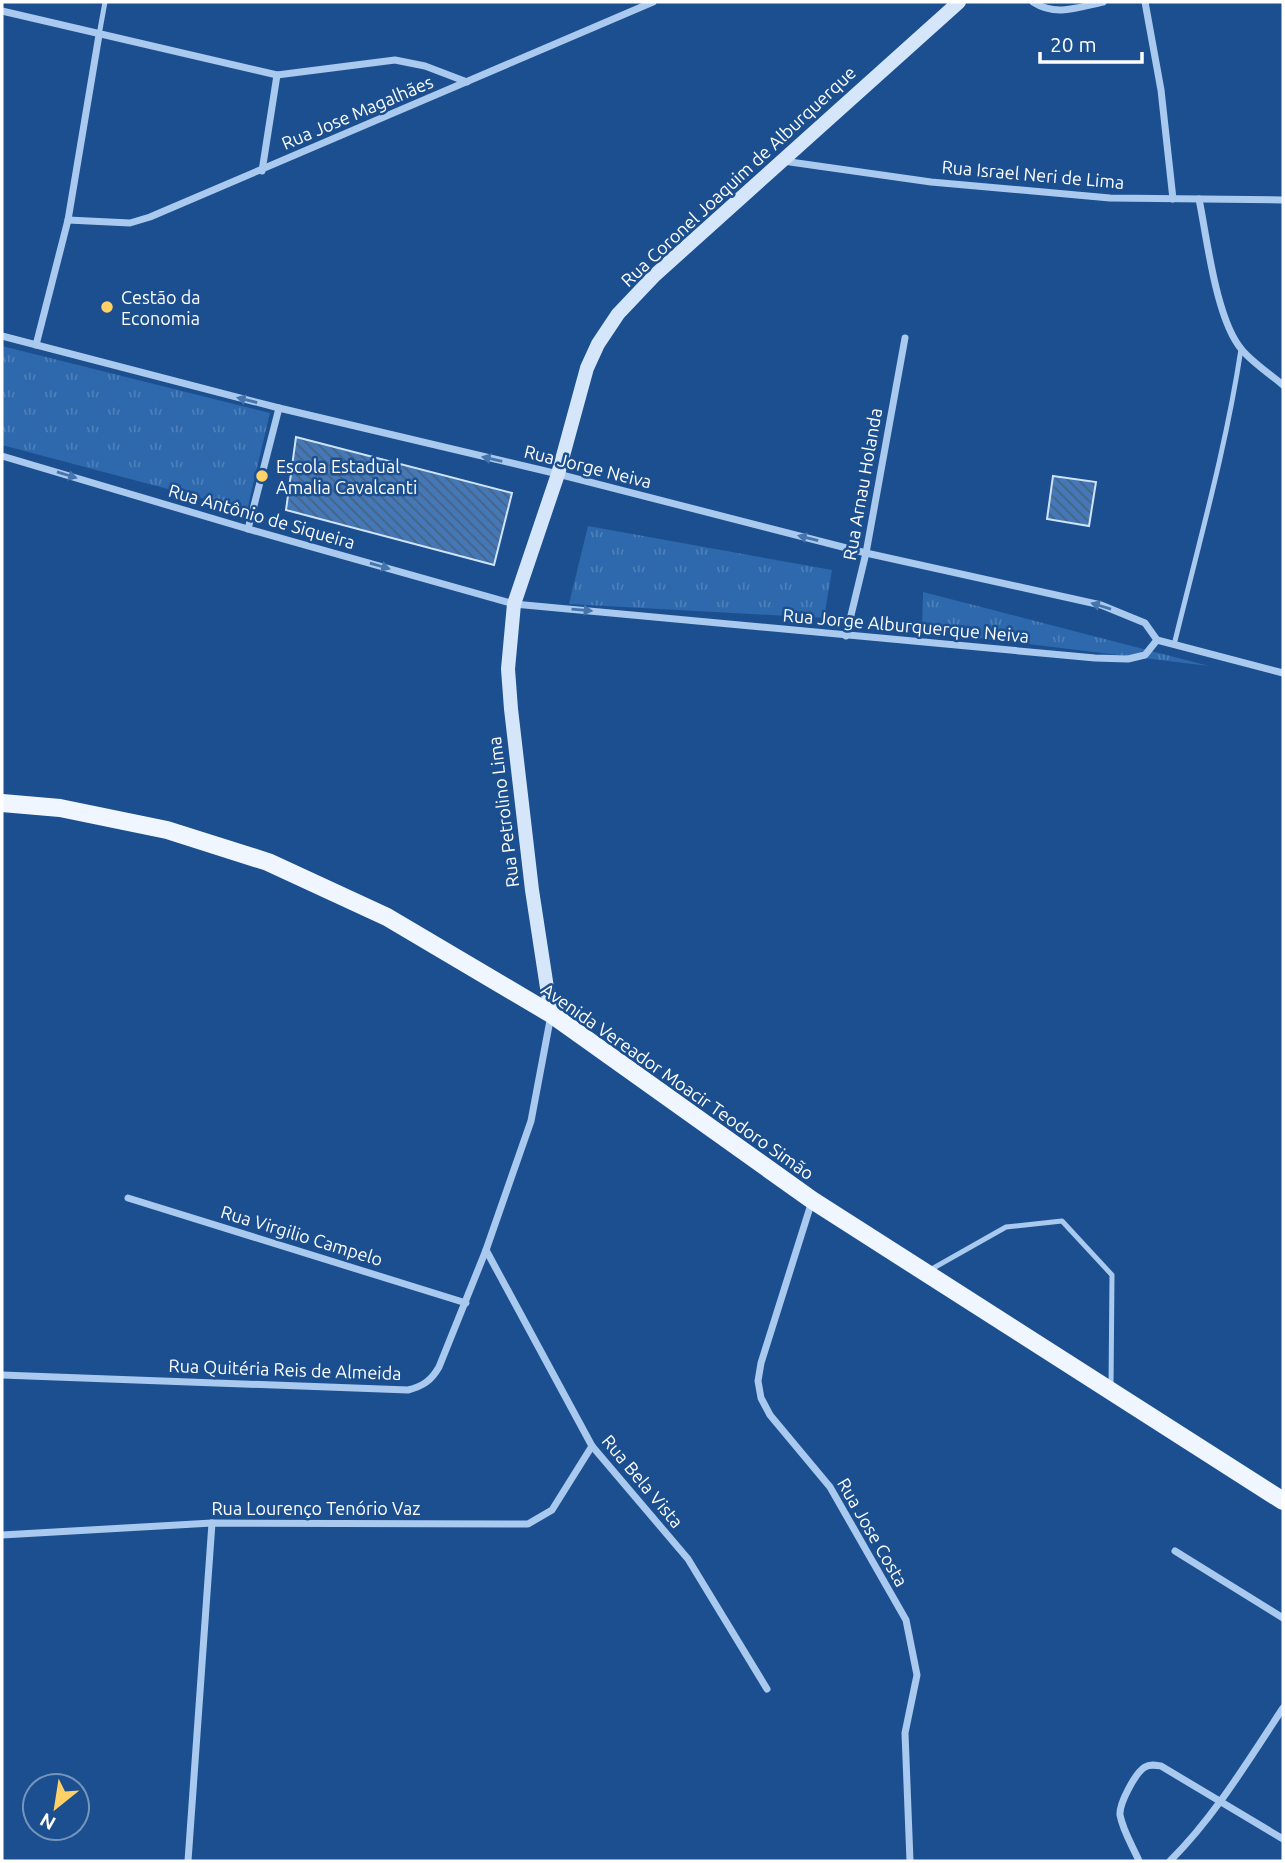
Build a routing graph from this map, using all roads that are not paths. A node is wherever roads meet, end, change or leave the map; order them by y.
1 (105, 2) edge
2 (653, 2) edge
3 (959, 2) edge
4 (1033, 2) edge
5 (1103, 2) edge
6 (1144, 2) edge
7 (2, 11) edge
8 (99, 35) junction
9 (277, 75) junction
10 (467, 82) junction
11 (782, 161) junction
12 (262, 171) junction
13 (1173, 199) junction
14 (1199, 199) junction
15 (1283, 200) edge
16 (68, 220) junction
17 (2, 336) edge
18 (905, 338) dead end
19 (36, 345) junction
20 (1241, 349) junction
21 (1283, 385) edge
22 (279, 408) junction
23 (2, 456) edge
24 (558, 474) junction
25 (248, 529) junction
26 (866, 553) junction
27 (514, 604) junction
28 (846, 636) junction
29 (1157, 640) junction
30 (1174, 645) junction
31 (1283, 673) edge
32 (2, 803) edge
33 (551, 1014) junction
34 (128, 1198) dead end
35 (812, 1200) junction
36 (486, 1250) junction
37 (926, 1272) junction
38 (466, 1303) junction
39 (2, 1375) edge
40 (1111, 1391) junction
41 (592, 1446) junction
42 (1283, 1501) edge
43 (212, 1523) junction
44 (2, 1535) edge
45 (1175, 1551) dead end
46 (1283, 1618) edge
47 (767, 1689) dead end
48 (1283, 1708) edge
49 (1222, 1801) junction
50 (1283, 1839) edge
51 (188, 1861) edge
52 (910, 1861) edge
53 (1139, 1861) edge
54 (1170, 1861) edge

1 - 8 lane
2 - 10 street, Rua Jose Magalhães
3 - 11 street, Rua Coronel Joaquim de Alburquerque
4 - 5 street
6 - 13 street
7 - 8 street
8 - 9 street
8 - 16 street
9 - 10 street
9 - 12 street
10 - 12 street, Rua Jose Magalhães
11 - 13 street, Rua Israel Neri de Lima
11 - 24 street, Rua Coronel Joaquim de Alburquerque
12 - 16 street, Rua Jose Magalhães
13 - 14 street, Rua Israel Neri de Lima
14 - 15 street, Rua Israel Neri de Lima
14 - 20 street
16 - 19 street
17 - 19 street, Rua Jorge Neiva
18 - 26 street, Rua Arnau Holanda
22 -> 19 street, Rua Jorge Neiva
20 - 21 street
20 - 30 lane
24 -> 22 street, Rua Jorge Neiva
22 - 25 street
23 -> 25 street, Rua Antônio de Siqueira
26 -> 24 street, Rua Jorge Neiva
24 - 27 street, Rua Coronel Joaquim de Alburquerque
25 -> 27 street, Rua Antônio de Siqueira
26 - 28 street, Rua Arnau Holanda
29 -> 26 street, Rua Jorge Neiva
27 -> 28 street, Rua Jorge Alburquerque Neiva
27 - 33 street, Rua Petrolino Lima
28 - 29 street, Rua Jorge Alburquerque Neiva
29 - 30 street
30 - 31 street
32 - 33 main road, Avenida Vereador Moacir Teodoro Simão
33 - 35 main road, Avenida Vereador Moacir Teodoro Simão
33 - 36 street, Rua Quitéria Reis de Almeida
34 - 38 street, Rua Virgilio Campelo
35 - 37 main road, Avenida Vereador Moacir Teodoro Simão
35 - 52 street, Rua Jose Costa
36 - 38 street, Rua Quitéria Reis de Almeida
36 - 41 street, Rua Bela Vista
37 - 40 main road, Avenida Vereador Moacir Teodoro Simão
37 - 40 lane
38 - 39 street, Rua Quitéria Reis de Almeida
40 - 42 main road, Avenida Vereador Moacir Teodoro Simão
41 - 43 street, Rua Lourenço Tenório Vaz
41 - 47 street, Rua Bela Vista
43 - 44 street, Rua Lourenço Tenório Vaz
43 - 51 street
45 - 46 street
48 - 49 street
49 - 50 street
49 - 53 street
49 - 54 street

